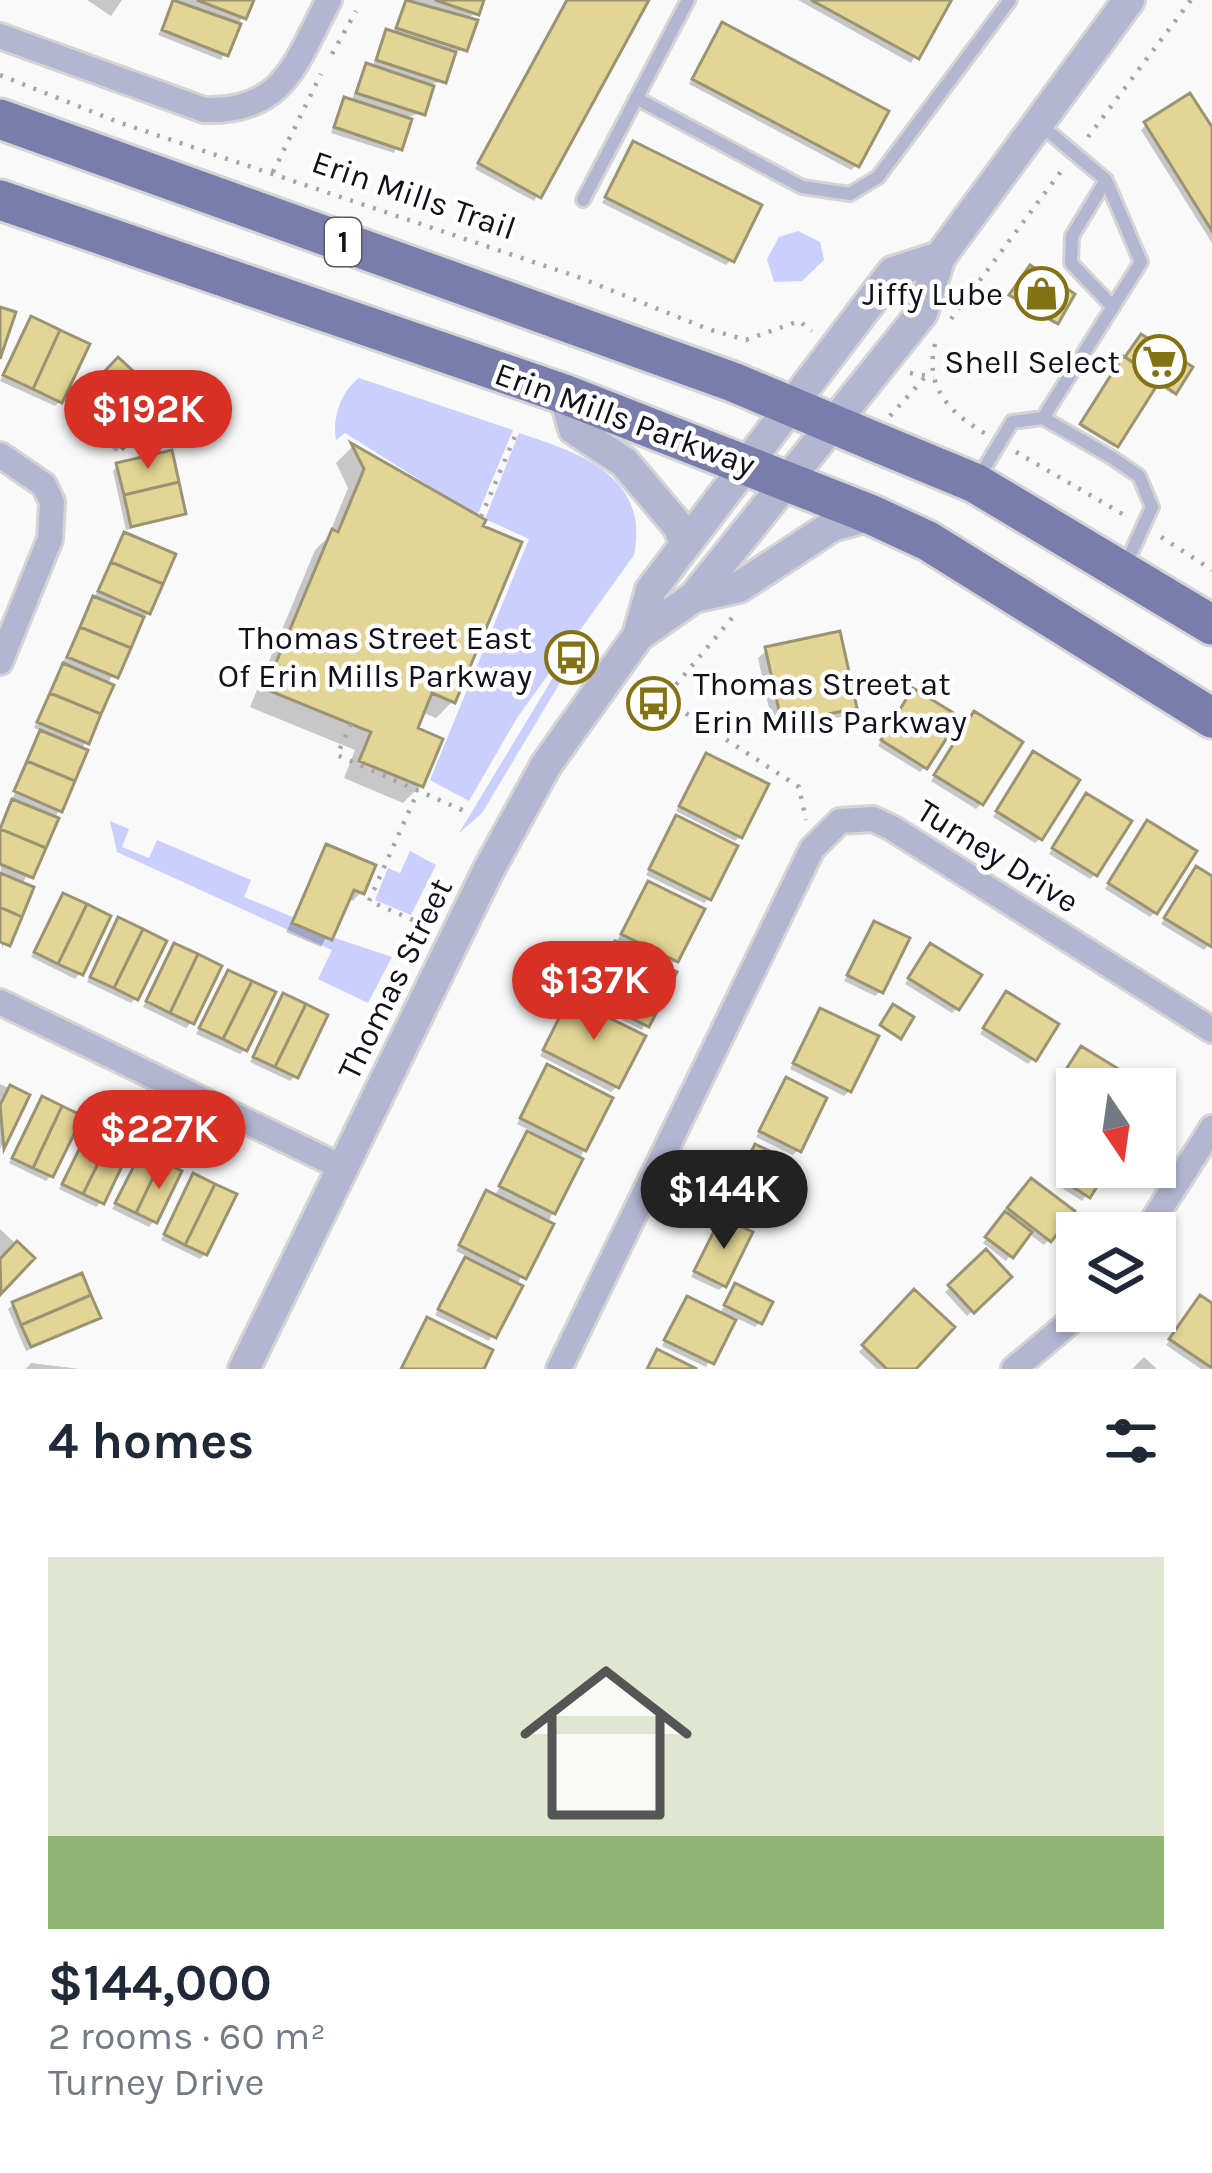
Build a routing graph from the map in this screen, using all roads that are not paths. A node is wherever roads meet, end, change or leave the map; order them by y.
1 (329, 0) edge
2 (688, 0) edge
3 (1010, 0) edge
4 (1129, 0) edge
5 (0, 36) edge
6 (636, 98) junction
7 (0, 119) edge
8 (1038, 123) junction
9 (1106, 180) junction
10 (0, 200) edge
11 (583, 200) dead end
12 (940, 256) junction
13 (1113, 308) junction
14 (564, 394) junction
15 (791, 406) junction
16 (1042, 418) junction
17 (832, 424) junction
18 (0, 455) edge
19 (746, 464) junction
20 (787, 480) junction
21 (975, 483) junction
22 (872, 515) junction
23 (686, 544) junction
24 (1123, 569) junction
25 (694, 597) junction
26 (1212, 625) edge
27 (638, 636) junction
28 (0, 662) edge
29 (1212, 718) edge
30 (0, 1001) edge
31 (1212, 1030) edge
32 (1212, 1127) edge
33 (343, 1168) junction
34 (1158, 1212) edge
35 (1058, 1332) edge
36 (244, 1369) edge
37 (560, 1369) edge
38 (1013, 1369) edge

1 - 5 street
2 - 6 lane
3 - 6 lane
4 - 8 street, Thomas Street
6 - 11 lane
7 - 15 main road, Erin Mills Parkway / 1
8 - 9 lane
8 - 12 street, Thomas Street
9 - 13 lane
9 - 13 lane
10 - 14 main road, Erin Mills Parkway / 1
12 - 15 street, Thomas Street
12 - 17 street, Thomas Street
13 - 16 lane
14 - 19 main road, Erin Mills Parkway / 1
14 - 23 street
15 - 17 main road, Erin Mills Parkway / 1
15 - 19 street, Thomas Street
16 - 21 lane
16 - 24 lane
17 - 20 street, Thomas Street
17 - 21 main road, Erin Mills Parkway / 1
18 - 28 street
19 - 20 main road, Erin Mills Parkway / 1
19 - 23 street, Thomas Street
20 - 22 main road, Erin Mills Parkway / 1
20 - 25 street, Thomas Street
21 - 24 main road, Erin Mills Parkway / 1
22 - 25 street
22 - 29 main road, Erin Mills Parkway / 1
23 - 27 street, Thomas Street
24 - 26 main road, Erin Mills Parkway / 1
25 - 27 street, Thomas Street
27 - 33 street, Thomas Street
30 - 33 street
31 - 37 street, Turney Drive
32 - 34 street
33 - 36 street, Thomas Street
35 - 38 street

